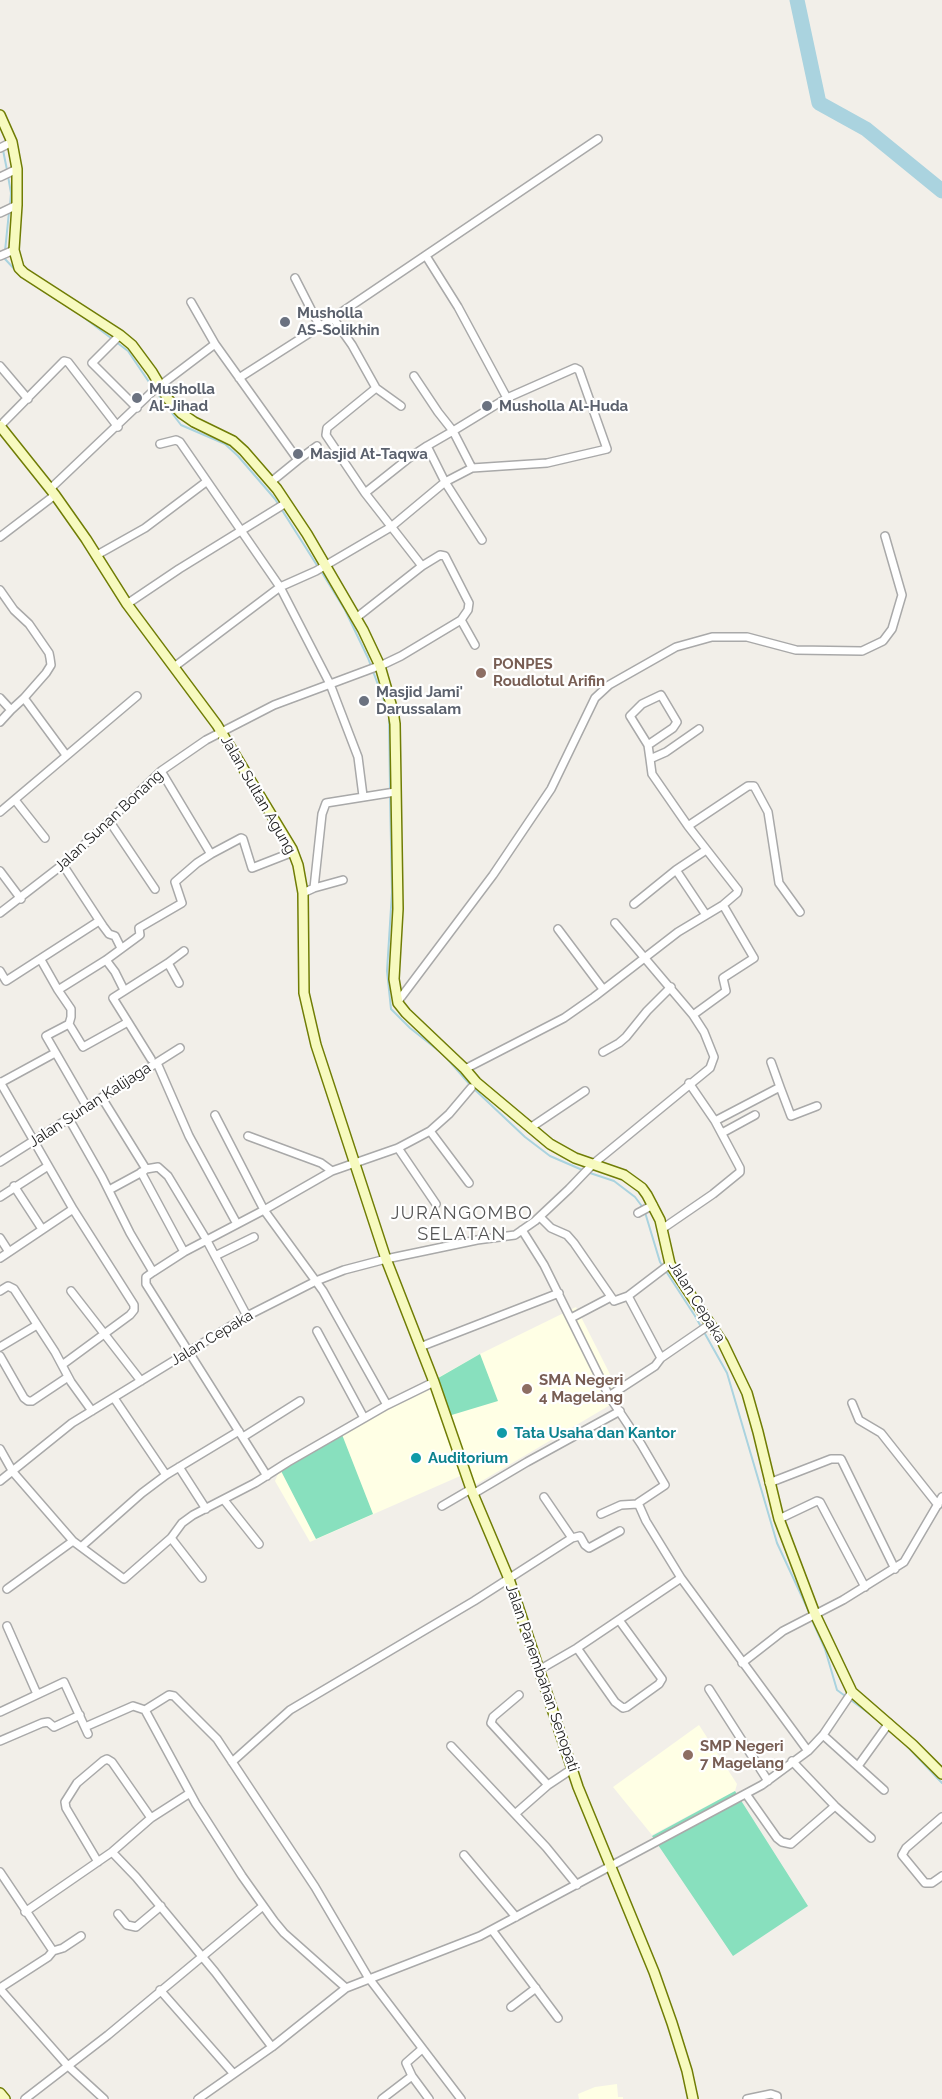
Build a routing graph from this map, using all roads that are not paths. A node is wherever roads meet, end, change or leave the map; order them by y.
1 (0, 115) edge
2 (598, 139) dead end
3 (12, 142) junction
4 (0, 148) edge
5 (17, 169) junction
6 (0, 177) edge
7 (18, 205) junction
8 (0, 213) edge
9 (14, 250) junction
10 (0, 256) edge
11 (426, 256) junction
12 (295, 278) dead end
13 (191, 302) dead end
14 (333, 318) junction
15 (320, 327) junction
16 (120, 335) junction
17 (215, 344) junction
18 (0, 366) edge
19 (414, 376) dead end
20 (239, 378) junction
21 (156, 388) junction
22 (376, 388) junction
23 (507, 398) junction
24 (28, 399) junction
25 (401, 406) dead end
26 (137, 408) junction
27 (0, 426) edge
28 (118, 426) junction
29 (453, 430) junction
30 (160, 444) dead end
31 (317, 446) dead end
32 (428, 446) junction
33 (298, 459) junction
34 (472, 468) junction
35 (206, 482) junction
36 (271, 482) junction
37 (446, 482) junction
38 (53, 492) junction
39 (365, 494) junction
40 (282, 506) junction
41 (391, 527) junction
42 (242, 532) junction
43 (885, 536) dead end
44 (0, 537) edge
45 (482, 540) dead end
46 (97, 555) junction
47 (422, 566) junction
48 (321, 568) junction
49 (280, 587) junction
50 (0, 590) edge
51 (127, 603) junction
52 (356, 618) junction
53 (461, 620) junction
54 (475, 645) dead end
55 (174, 667) junction
56 (375, 668) junction
57 (330, 684) junction
58 (137, 696) dead end
59 (0, 698) edge
60 (24, 698) junction
61 (11, 710) junction
62 (0, 722) edge
63 (699, 729) dead end
64 (220, 731) junction
65 (648, 745) junction
66 (66, 755) junction
67 (650, 759) junction
68 (161, 771) junction
69 (395, 792) junction
70 (363, 796) junction
71 (15, 800) junction
72 (0, 812) edge
73 (110, 822) junction
74 (688, 826) junction
75 (45, 838) dead end
76 (706, 850) junction
77 (209, 852) dead end
78 (292, 852) junction
79 (63, 865) junction
80 (676, 870) junction
81 (0, 871) edge
82 (343, 880) dead end
83 (314, 888) junction
84 (155, 889) dead end
85 (303, 893) junction
86 (21, 899) junction
87 (634, 904) dead end
88 (723, 905) junction
89 (800, 912) dead end
90 (0, 913) edge
91 (706, 915) junction
92 (99, 921) junction
93 (615, 923) dead end
94 (558, 929) dead end
95 (121, 948) junction
96 (184, 951) dead end
97 (644, 958) junction
98 (41, 960) junction
99 (106, 960) junction
100 (168, 963) junction
101 (0, 971) edge
102 (179, 982) dead end
103 (671, 987) junction
104 (603, 989) junction
105 (58, 990) junction
106 (124, 990) junction
107 (399, 999) junction
108 (693, 1015) junction
109 (128, 1022) junction
110 (69, 1024) junction
111 (180, 1048) dead end
112 (603, 1052) dead end
113 (55, 1053) junction
114 (154, 1061) junction
115 (771, 1062) dead end
116 (465, 1069) junction
117 (0, 1083) edge
118 (689, 1083) junction
119 (471, 1088) dead end
120 (780, 1088) junction
121 (585, 1091) dead end
122 (102, 1098) junction
123 (817, 1106) dead end
124 (87, 1107) junction
125 (215, 1115) dead end
126 (755, 1115) dead end
127 (69, 1119) junction
128 (715, 1121) junction
129 (530, 1128) junction
130 (430, 1131) junction
131 (722, 1132) junction
132 (248, 1136) dead end
133 (34, 1142) junction
134 (398, 1148) junction
135 (0, 1162) edge
136 (354, 1162) junction
137 (593, 1164) junction
138 (48, 1166) junction
139 (332, 1170) junction
140 (143, 1171) junction
141 (470, 1183) dead end
142 (15, 1186) junction
143 (109, 1190) junction
144 (0, 1197) edge
145 (436, 1204) dead end
146 (73, 1209) junction
147 (264, 1210) junction
148 (540, 1216) junction
149 (237, 1224) junction
150 (662, 1228) junction
151 (42, 1229) junction
152 (522, 1230) junction
153 (254, 1237) dead end
154 (0, 1238) edge
155 (206, 1239) junction
156 (9, 1252) junction
157 (183, 1252) junction
158 (215, 1256) junction
159 (0, 1258) edge
160 (386, 1259) junction
161 (670, 1264) junction
162 (153, 1272) junction
163 (316, 1281) junction
164 (0, 1291) edge
165 (71, 1291) dead end
166 (558, 1293) junction
167 (628, 1296) junction
168 (611, 1297) junction
169 (247, 1316) junction
170 (572, 1318) junction
171 (37, 1325) junction
172 (710, 1325) junction
173 (317, 1331) dead end
174 (104, 1335) junction
175 (0, 1347) edge
176 (420, 1347) junction
177 (188, 1350) junction
178 (0, 1356) edge
179 (661, 1358) junction
180 (62, 1365) junction
181 (68, 1377) junction
182 (141, 1381) junction
183 (434, 1382) junction
184 (609, 1396) junction
185 (114, 1398) junction
186 (300, 1401) dead end
187 (852, 1403) dead end
188 (387, 1405) junction
189 (92, 1411) junction
190 (620, 1411) junction
191 (364, 1418) junction
192 (241, 1434) junction
193 (0, 1449) edge
194 (179, 1467) junction
195 (13, 1472) junction
196 (166, 1475) junction
197 (267, 1476) junction
198 (0, 1481) edge
199 (769, 1483) junction
200 (472, 1492) junction
201 (544, 1497) dead end
202 (942, 1497) edge
203 (224, 1500) junction
204 (638, 1504) junction
205 (938, 1505) junction
206 (442, 1506) dead end
207 (206, 1509) junction
208 (601, 1514) dead end
209 (779, 1520) junction
210 (620, 1531) dead end
211 (171, 1538) junction
212 (572, 1538) junction
213 (73, 1541) junction
214 (259, 1544) dead end
215 (81, 1547) junction
216 (895, 1569) junction
217 (202, 1578) dead end
218 (681, 1578) junction
219 (508, 1579) junction
220 (865, 1587) junction
221 (7, 1589) dead end
222 (815, 1614) junction
223 (619, 1620) junction
224 (7, 1626) dead end
225 (577, 1648) junction
226 (742, 1663) junction
227 (539, 1670) junction
228 (709, 1689) dead end
229 (852, 1692) junction
230 (37, 1694) junction
231 (519, 1695) dead end
232 (145, 1710) junction
233 (0, 1711) edge
234 (80, 1715) junction
235 (889, 1723) junction
236 (823, 1735) junction
237 (0, 1741) edge
238 (452, 1746) dead end
239 (808, 1751) junction
240 (792, 1761) junction
241 (232, 1762) junction
242 (858, 1766) junction
243 (572, 1769) junction
244 (942, 1774) edge
245 (768, 1781) junction
246 (549, 1785) junction
247 (884, 1790) dead end
248 (190, 1793) junction
249 (746, 1794) junction
250 (835, 1806) junction
251 (516, 1814) junction
252 (942, 1817) edge
253 (152, 1818) junction
254 (872, 1838) dead end
255 (112, 1852) junction
256 (465, 1855) dead end
257 (98, 1862) junction
258 (611, 1866) junction
259 (0, 1872) edge
260 (942, 1876) edge
261 (577, 1885) junction
262 (161, 1906) junction
263 (263, 1906) junction
264 (25, 1911) junction
265 (118, 1914) dead end
266 (516, 1917) junction
267 (492, 1930) junction
268 (81, 1936) dead end
269 (53, 1951) junction
270 (201, 1956) junction
271 (368, 1977) junction
272 (0, 1988) edge
273 (346, 1988) junction
274 (536, 1988) junction
275 (160, 1990) junction
276 (511, 2007) dead end
277 (558, 2018) dead end
278 (272, 2047) junction
279 (422, 2049) junction
280 (68, 2066) junction
281 (233, 2073) junction
282 (412, 2076) junction
283 (0, 2093) edge
284 (5, 2099) edge
285 (25, 2099) edge
286 (104, 2099) edge
287 (198, 2099) edge
288 (382, 2099) edge
289 (429, 2099) edge
290 (461, 2099) edge
291 (693, 2099) edge
292 (747, 2099) edge
293 (777, 2099) edge

1 - 3 main road
2 - 11 street
3 - 4 street
3 - 5 main road
5 - 6 street
5 - 7 main road
7 - 8 street
7 - 9 main road
9 - 10 street
9 - 16 main road
11 - 14 street
11 - 23 street
12 - 15 street
13 - 17 street
14 - 15 street
14 - 22 street
15 - 20 street
16 - 21 main road
16 - 26 street
17 - 20 street
17 - 21 street
18 - 24 street
19 - 29 street
20 - 33 street
21 - 26 street
21 - 36 main road
22 - 25 street
22 - 39 street
23 - 29 street
23 - 34 street
24 - 27 street
24 - 28 street
26 - 28 street
27 - 38 main road, Jalan Sultan Agung
28 - 38 street
29 - 32 street
29 - 34 street
30 - 35 street
31 - 33 street
32 - 37 street
32 - 39 street
33 - 36 street
34 - 37 street
35 - 42 street
35 - 46 street
36 - 40 main road
37 - 41 street
37 - 45 street
38 - 44 street
38 - 46 main road, Jalan Sultan Agung
39 - 41 street
40 - 42 street
40 - 48 main road
41 - 47 street
41 - 48 street
42 - 49 street
42 - 51 street
43 - 107 street
46 - 51 main road, Jalan Sultan Agung
47 - 52 street
47 - 53 street
48 - 49 street
48 - 52 main road
49 - 55 street
49 - 57 street
50 - 60 street
51 - 55 main road, Jalan Sultan Agung
52 - 56 main road
53 - 54 street
53 - 56 street, Jalan Sunan Bonang
55 - 64 main road, Jalan Sultan Agung
56 - 57 street, Jalan Sunan Bonang
56 - 69 main road
57 - 64 street, Jalan Sunan Bonang
57 - 70 street
58 - 66 street
59 - 61 street
60 - 61 street
60 - 66 street
61 - 62 street
63 - 67 street
64 - 68 street, Jalan Sunan Bonang
64 - 78 main road, Jalan Sultan Agung
65 - 65 street
65 - 67 street
66 - 71 street
67 - 74 street
68 - 73 street, Jalan Sunan Bonang
68 - 77 street
69 - 70 street
69 - 107 main road
70 - 83 street
71 - 72 street
71 - 75 street
73 - 79 street, Jalan Sunan Bonang
73 - 84 street
74 - 76 street
74 - 89 street
76 - 80 street
76 - 88 street
78 - 85 main road, Jalan Sultan Agung
78 - 95 street
79 - 86 street, Jalan Sunan Bonang
79 - 92 street
80 - 87 street
80 - 91 street
81 - 86 street
82 - 83 street
83 - 85 street
85 - 136 main road, Jalan Sultan Agung
86 - 90 street, Jalan Sunan Bonang
88 - 91 street
88 - 108 street
91 - 97 street
92 - 95 street
92 - 98 street
93 - 97 street
94 - 104 street
95 - 99 street
96 - 100 street
97 - 103 street
97 - 104 street
98 - 101 street
98 - 105 street
99 - 105 street
99 - 106 street
100 - 102 street
100 - 106 street
103 - 108 street
103 - 112 street
104 - 116 street
105 - 110 street
106 - 109 street
107 - 116 main road
108 - 118 street
109 - 110 street
109 - 114 street
110 - 113 street
111 - 114 street, Jalan Sunan Kalijaga
113 - 117 street
113 - 124 street
114 - 122 street, Jalan Sunan Kalijaga
114 - 149 street
115 - 120 street
116 - 129 main road
117 - 133 street
118 - 128 street
118 - 137 street
119 - 130 street
120 - 123 street
120 - 128 street
121 - 129 street
122 - 124 street, Jalan Sunan Kalijaga
122 - 140 street
124 - 127 street, Jalan Sunan Kalijaga
125 - 147 street
126 - 131 street
127 - 133 street, Jalan Sunan Kalijaga
127 - 143 street
128 - 131 street
129 - 137 main road
130 - 134 street
130 - 141 street
131 - 150 street
132 - 139 street
133 - 135 street, Jalan Sunan Kalijaga
133 - 138 street
134 - 136 street
134 - 145 street
136 - 139 street
136 - 160 main road, Jalan Sultan Agung
137 - 148 street, Jalan Cepaka
137 - 150 main road, Jalan Cepaka
138 - 142 street
138 - 146 street
139 - 147 street
140 - 143 street
140 - 155 street
140 - 157 street
142 - 144 street
142 - 151 street
143 - 162 street
146 - 151 street
146 - 174 street
147 - 149 street
147 - 163 street
148 - 152 street, Jalan Cepaka
148 - 168 street
149 - 155 street
150 - 161 main road, Jalan Cepaka
151 - 156 street
152 - 160 street, Jalan Cepaka
152 - 166 street
153 - 158 street
154 - 156 street
155 - 157 street
155 - 158 street
156 - 159 street
157 - 162 street
158 - 169 street
160 - 163 street, Jalan Cepaka
160 - 176 main road, Jalan Panembahan Senopati
161 - 167 street
161 - 172 main road, Jalan Cepaka
162 - 177 street
163 - 169 street, Jalan Cepaka
163 - 188 street
164 - 171 street
165 - 174 street
166 - 170 street
166 - 176 street
167 - 168 street
167 - 179 street
168 - 170 street
169 - 177 street, Jalan Cepaka
170 - 184 street
171 - 175 street
171 - 180 street
172 - 179 street
172 - 199 main road, Jalan Cepaka
173 - 191 street
174 - 180 street
174 - 182 street
176 - 183 main road, Jalan Panembahan Senopati
177 - 182 street, Jalan Cepaka
177 - 192 street
178 - 181 street
179 - 184 street
180 - 181 street
181 - 189 street
182 - 185 street, Jalan Cepaka
183 - 188 street
183 - 200 main road, Jalan Panembahan Senopati
184 - 190 street
185 - 189 street, Jalan Cepaka
185 - 196 street
186 - 192 street
187 - 205 street
188 - 191 street
189 - 195 street, Jalan Cepaka
190 - 200 street
190 - 204 street
191 - 197 street
192 - 194 street
192 - 197 street
193 - 195 street
194 - 196 street
194 - 207 street
195 - 198 street, Jalan Cepaka
195 - 213 street
196 - 215 street
197 - 203 street
199 - 209 main road, Jalan Cepaka
199 - 216 street
200 - 206 street
200 - 219 main road, Jalan Panembahan Senopati
201 - 212 street
202 - 205 street
203 - 207 street
203 - 214 street
204 - 208 street
204 - 218 street
205 - 216 street
207 - 211 street
209 - 220 street
209 - 222 main road, Jalan Cepaka
210 - 212 street
211 - 215 street
211 - 217 street
212 - 219 street
213 - 215 street
213 - 221 street
216 - 220 street
218 - 223 street
218 - 226 street
219 - 227 main road, Jalan Panembahan Senopati
219 - 241 street
220 - 222 street
222 - 226 street
222 - 229 main road, Jalan Cepaka
223 - 225 street
223 - 225 street
224 - 230 street
225 - 227 street
226 - 239 street
227 - 243 main road, Jalan Panembahan Senopati
228 - 245 street
229 - 235 main road, Jalan Cepaka
229 - 236 street
230 - 233 street
230 - 234 street
231 - 246 street
232 - 234 street
232 - 241 street
232 - 248 street
234 - 237 street
235 - 242 street
235 - 244 main road, Jalan Cepaka
236 - 239 street
236 - 242 street
238 - 251 street
239 - 240 street
240 - 245 street
240 - 250 street
241 - 271 street
242 - 247 street
243 - 246 street
243 - 258 main road, Jalan Panembahan Senopati
245 - 249 street
246 - 251 street
248 - 253 street
248 - 263 street
249 - 250 street
249 - 258 street
250 - 254 street
251 - 261 street
252 - 260 street
253 - 255 street
253 - 257 street
255 - 257 street
255 - 262 street
256 - 266 street
257 - 264 street
258 - 261 street
258 - 291 main road, Jalan Panembahan Senopati
259 - 264 street
261 - 266 street
262 - 265 street
262 - 270 street
263 - 270 street
263 - 273 street
264 - 269 street
266 - 267 street
267 - 271 street
267 - 274 street
268 - 269 street
269 - 272 street
270 - 275 street
270 - 278 street
271 - 273 street
271 - 279 street
272 - 280 street
273 - 278 street
274 - 276 street
274 - 277 street
275 - 280 street
275 - 281 street
278 - 281 street
279 - 282 street
279 - 290 street
280 - 285 street
280 - 286 street
281 - 287 street
282 - 288 street
282 - 289 street
283 - 284 main road
292 - 293 street

